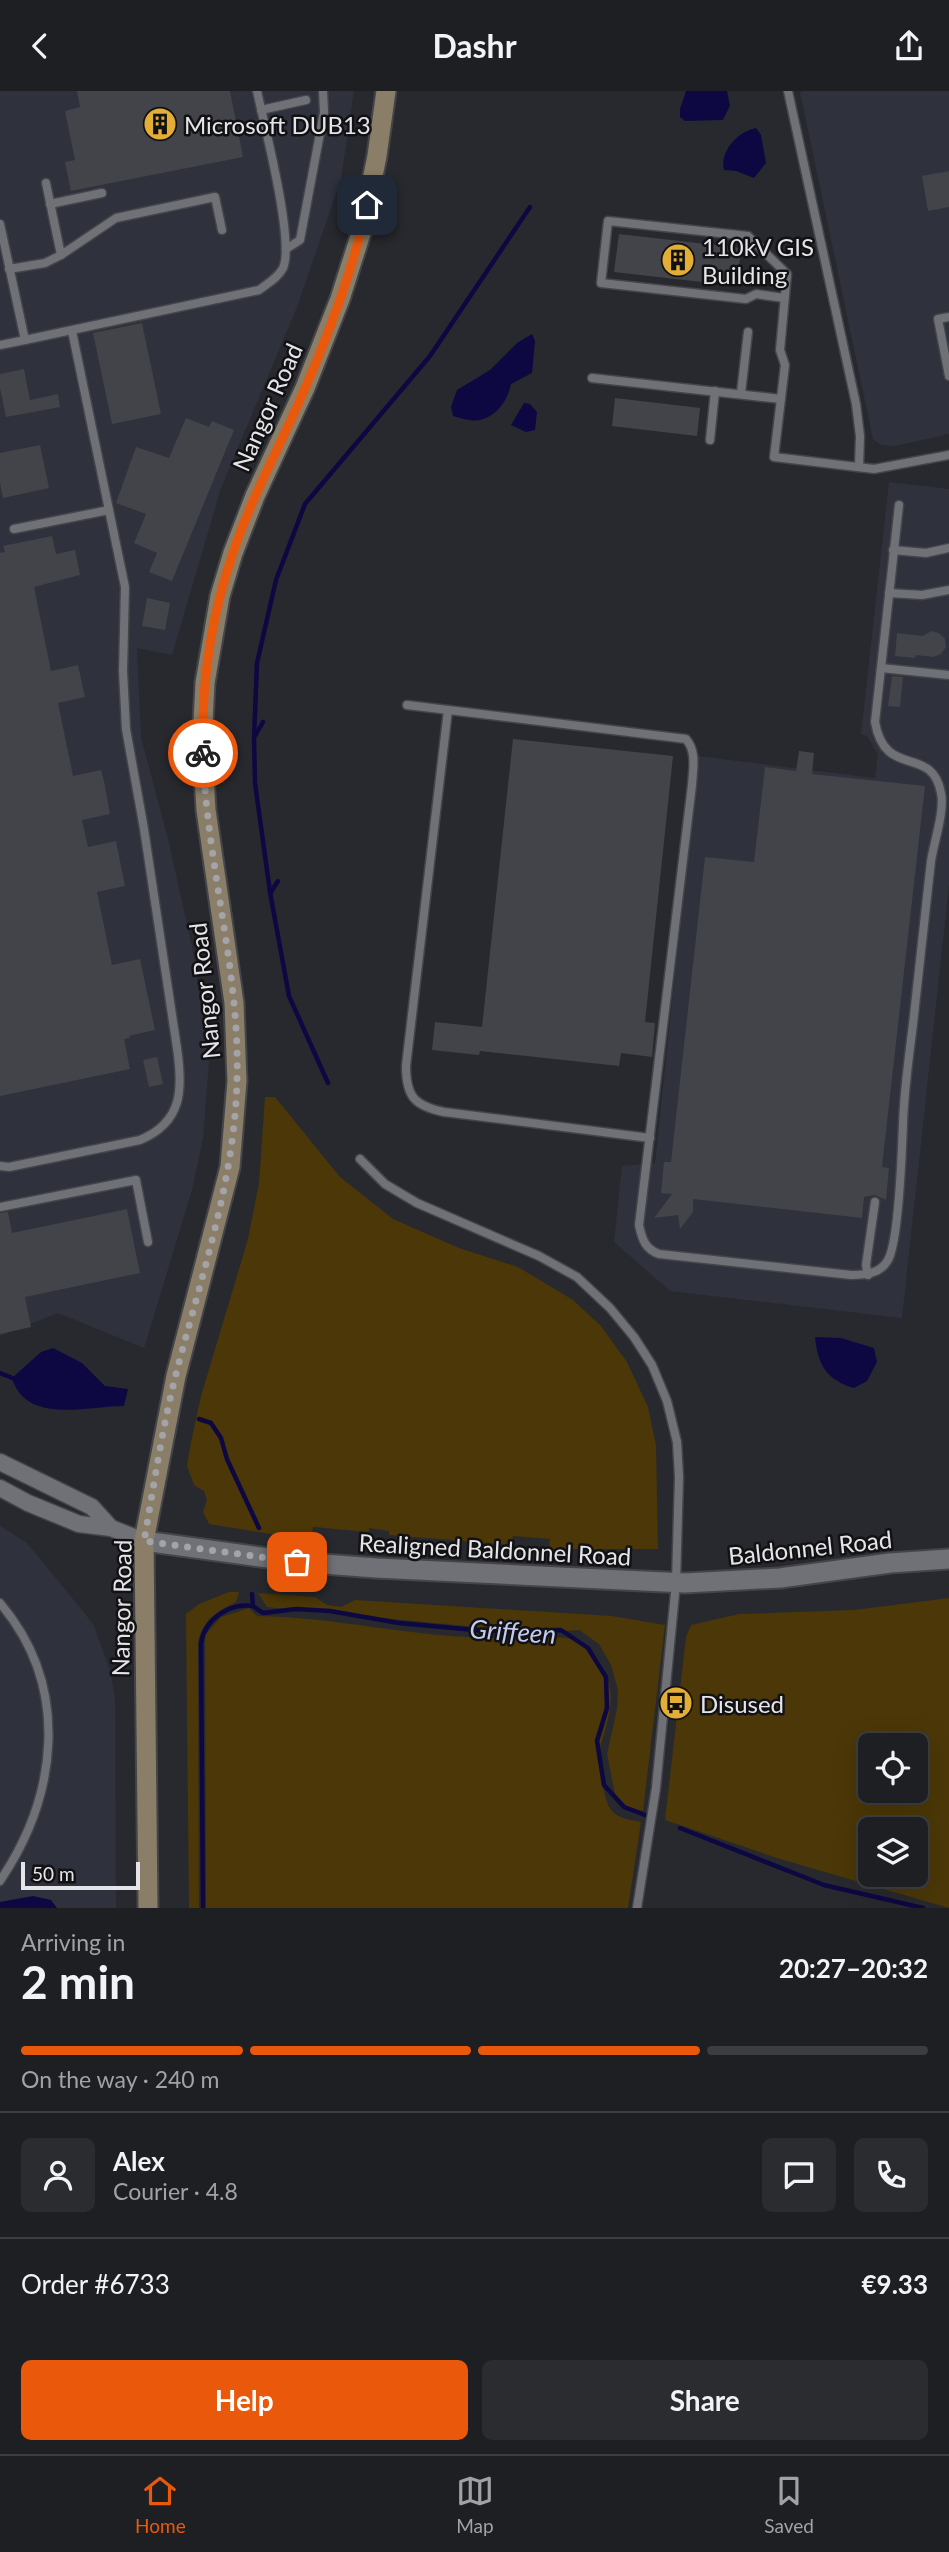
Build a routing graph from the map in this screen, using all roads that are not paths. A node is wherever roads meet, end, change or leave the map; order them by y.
1 (257, 91) edge
2 (323, 91) edge
3 (386, 91) edge
4 (788, 91) edge
5 (306, 100) dead end
6 (261, 110) junction
7 (46, 183) dead end
8 (102, 193) dead end
9 (50, 204) junction
10 (0, 224) edge
11 (222, 230) dead end
12 (286, 249) junction
13 (61, 255) junction
14 (9, 269) junction
15 (784, 298) junction
16 (949, 317) edge
17 (72, 331) junction
18 (748, 332) dead end
19 (25, 340) junction
20 (0, 345) edge
21 (949, 376) edge
22 (592, 378) dead end
23 (715, 391) junction
24 (741, 393) junction
25 (781, 399) junction
26 (710, 440) dead end
27 (949, 455) edge
28 (859, 467) junction
29 (898, 505) dead end
30 (109, 510) junction
31 (14, 529) dead end
32 (949, 548) edge
33 (893, 550) junction
34 (949, 590) edge
35 (889, 593) junction
36 (881, 668) junction
37 (949, 675) edge
38 (407, 705) dead end
39 (448, 710) junction
40 (650, 1137) junction
41 (360, 1159) dead end
42 (0, 1166) edge
43 (875, 1202) dead end
44 (0, 1207) edge
45 (148, 1242) dead end
46 (868, 1275) junction
47 (0, 1462) edge
48 (0, 1488) edge
49 (111, 1528) junction
50 (144, 1541) junction
51 (949, 1559) edge
52 (676, 1583) junction
53 (0, 1603) edge
54 (0, 1881) edge
55 (148, 1908) edge
56 (637, 1908) edge

1 - 6 lane
2 - 12 lane
3 - 50 main road, Nangor Road
4 - 28 lane
5 - 6 lane
6 - 12 lane
7 - 9 lane
8 - 9 lane
9 - 13 lane
10 - 14 lane
11 - 13 lane
12 - 17 lane
13 - 14 lane
14 - 19 lane
15 - 15 lane
15 - 25 lane
16 - 21 lane
17 - 19 lane
17 - 30 lane
18 - 24 lane
19 - 20 lane
22 - 23 lane
23 - 24 lane
23 - 26 lane
24 - 25 lane
25 - 28 lane
27 - 28 lane
29 - 33 lane
30 - 31 lane
30 - 42 lane
32 - 33 lane
33 - 35 lane
34 - 35 lane
35 - 36 lane
36 - 37 lane
36 - 46 lane
38 - 39 lane
39 - 40 lane
39 - 40 lane
40 - 46 lane
41 - 52 lane
43 - 46 lane
44 - 45 lane
47 - 49 street
48 - 49 street
49 - 50 street
50 - 52 street, Realigned Baldonnel Road
50 - 55 main road, Nangor Road
51 - 52 street, Baldonnel Road
52 - 56 lane
53 - 54 lane

